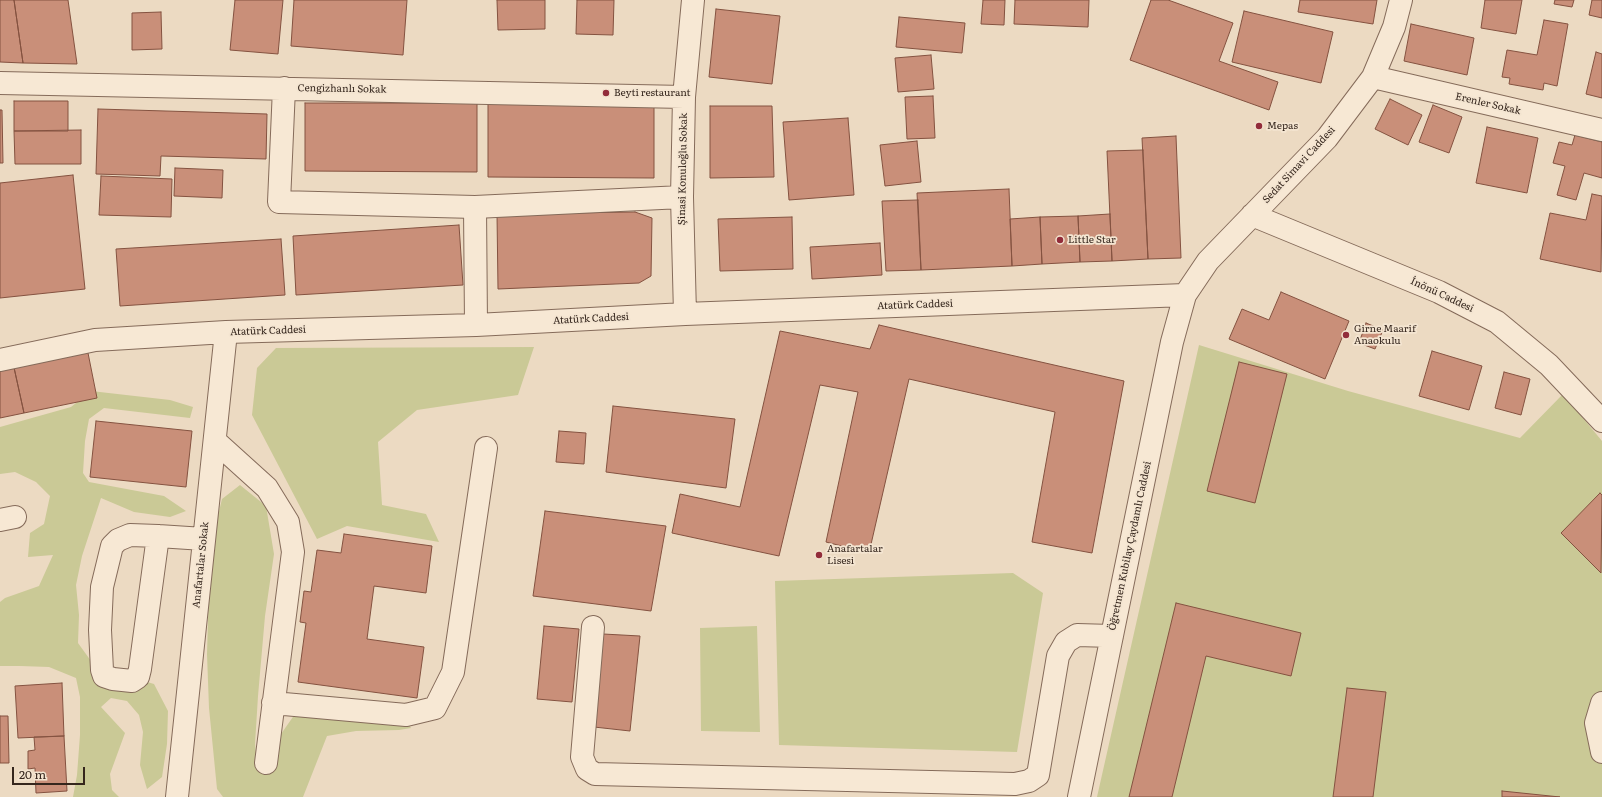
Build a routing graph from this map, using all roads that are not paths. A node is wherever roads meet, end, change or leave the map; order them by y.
1 (693, 0) edge
2 (1401, 0) edge
3 (1373, 77) junction
4 (0, 83) edge
5 (284, 88) junction
6 (684, 97) junction
7 (1602, 130) edge
8 (682, 197) junction
9 (475, 206) junction
10 (1252, 216) junction
11 (1185, 295) junction
12 (685, 314) junction
13 (476, 325) junction
14 (226, 332) junction
15 (0, 360) edge
16 (1602, 421) edge
17 (215, 441) junction
18 (486, 448) dead end
19 (158, 536) junction
20 (204, 539) junction
21 (593, 627) dead end
22 (1112, 636) junction
23 (273, 703) junction
24 (1602, 703) edge
25 (1602, 752) edge
26 (266, 763) dead end
27 (176, 797) edge
28 (1079, 797) edge

1 - 6 street, Şinasi Konuloğlu Sokak
2 - 3 street, Sedat Simavi Caddesi
3 - 7 street, Erenler Sokak
3 - 10 street, Sedat Simavi Caddesi
4 - 5 street, Cengizhanlı Sokak
5 - 6 street, Cengizhanlı Sokak
5 - 9 street
6 - 8 street, Şinasi Konuloğlu Sokak
8 - 9 street
8 - 12 street, Şinasi Konuloğlu Sokak
9 - 13 street
10 - 11 street, Sedat Simavi Caddesi
10 - 16 street, İnönü Caddesi
11 - 12 street, Atatürk Caddesi
11 - 22 street, Öğretmen Kubilay Çaydamlı Caddesi
12 - 13 street, Atatürk Caddesi
13 - 14 street, Atatürk Caddesi
14 - 15 street, Atatürk Caddesi
14 - 17 street, Anafartalar Sokak
17 - 20 street, Anafartalar Sokak
17 - 23 street
18 - 23 street
19 - 19 street
19 - 20 street
20 - 27 street, Anafartalar Sokak
21 - 22 street
22 - 28 street, Öğretmen Kubilay Çaydamlı Caddesi
23 - 26 street
24 - 25 street

